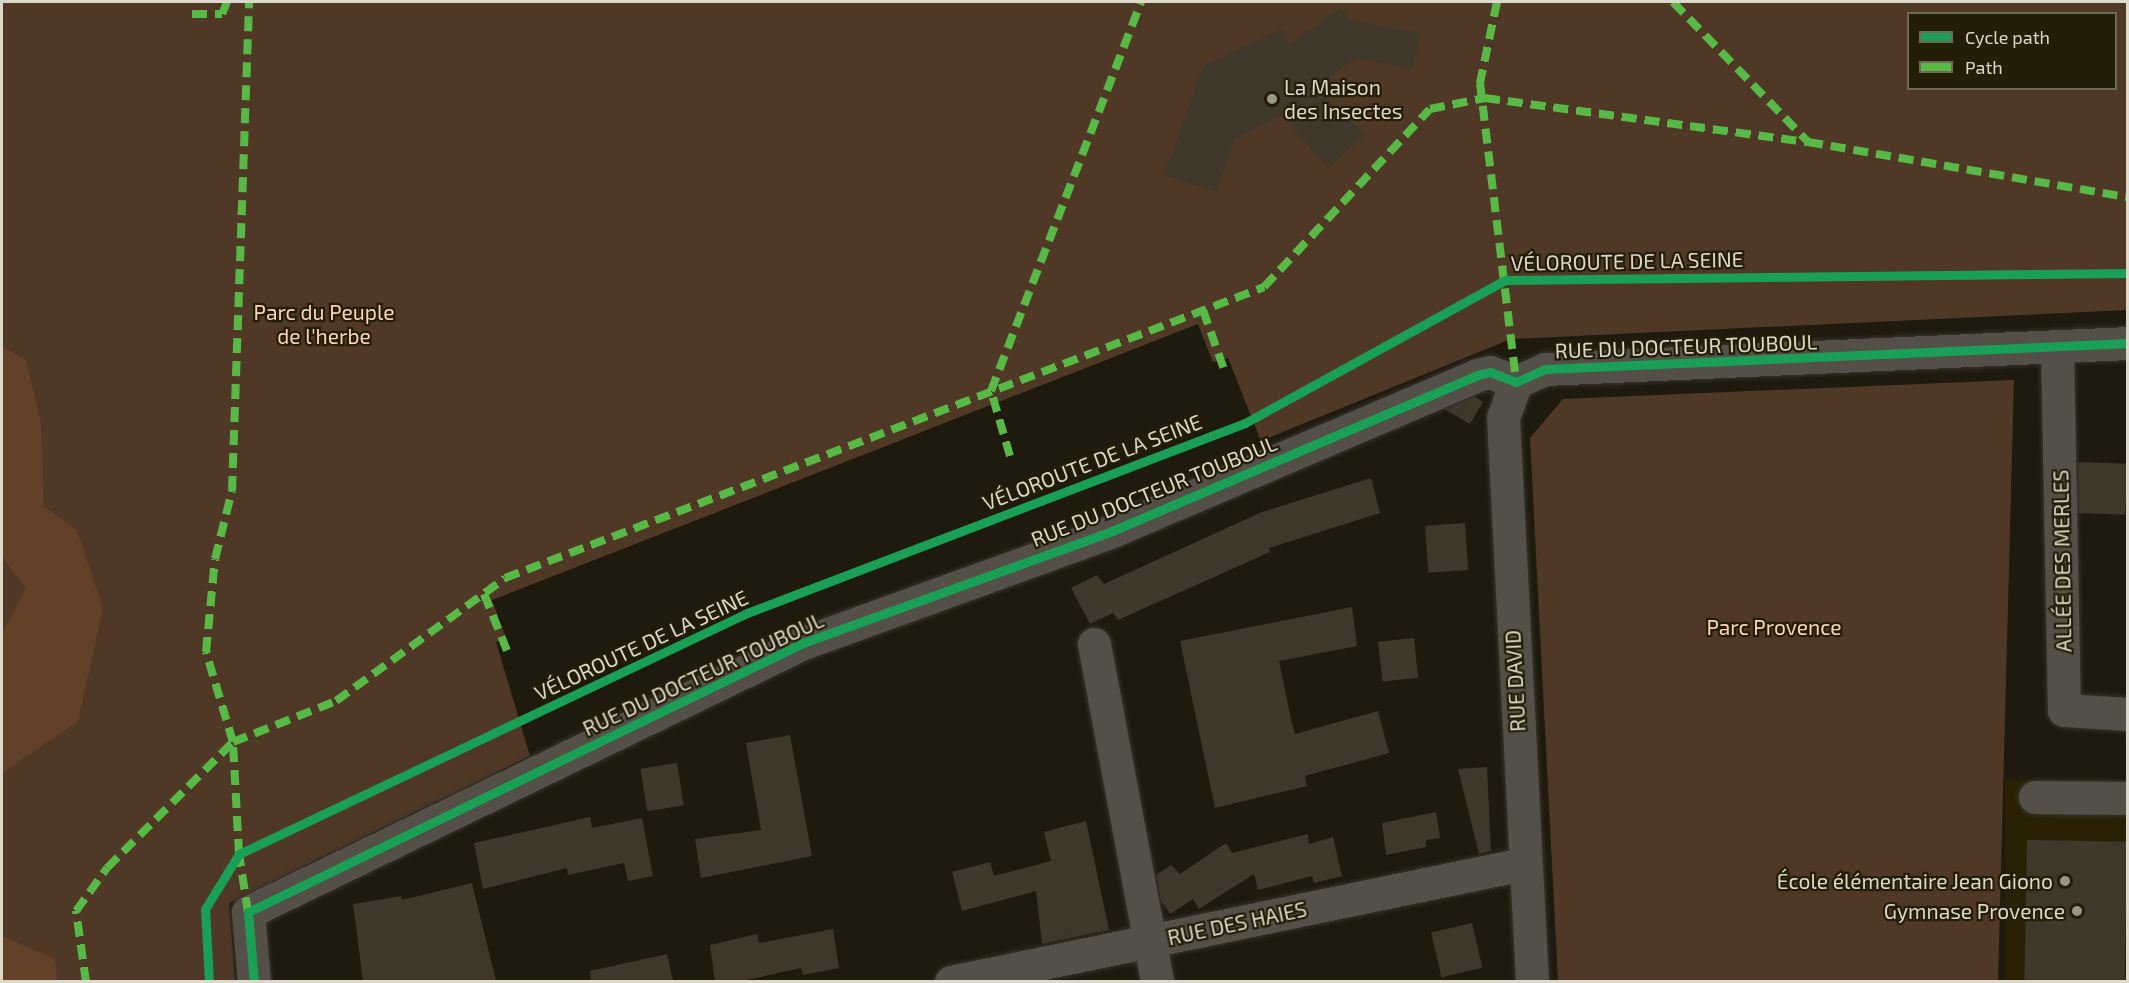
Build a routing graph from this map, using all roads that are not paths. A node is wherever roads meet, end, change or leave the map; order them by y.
1 (2127, 343) edge
2 (2057, 348) junction
3 (1516, 382) junction
4 (1094, 644) dead end
5 (2127, 714) edge
6 (2035, 797) dead end
7 (2127, 798) edge
8 (1523, 864) junction
9 (1150, 941) junction
10 (254, 981) edge
11 (951, 981) edge
12 (1157, 981) edge
13 (1532, 981) edge

1 - 2 street, RUE DU DOCTEUR TOUBOUL
2 - 3 street, RUE DU DOCTEUR TOUBOUL
2 - 5 street, ALLÉE DES MERLES
3 - 8 street, RUE DAVID
3 - 10 street, RUE DU DOCTEUR TOUBOUL
4 - 9 street
6 - 7 street
8 - 9 street, RUE DES HAIES
8 - 13 street, RUE DAVID
9 - 11 street, RUE DES HAIES
9 - 12 street

